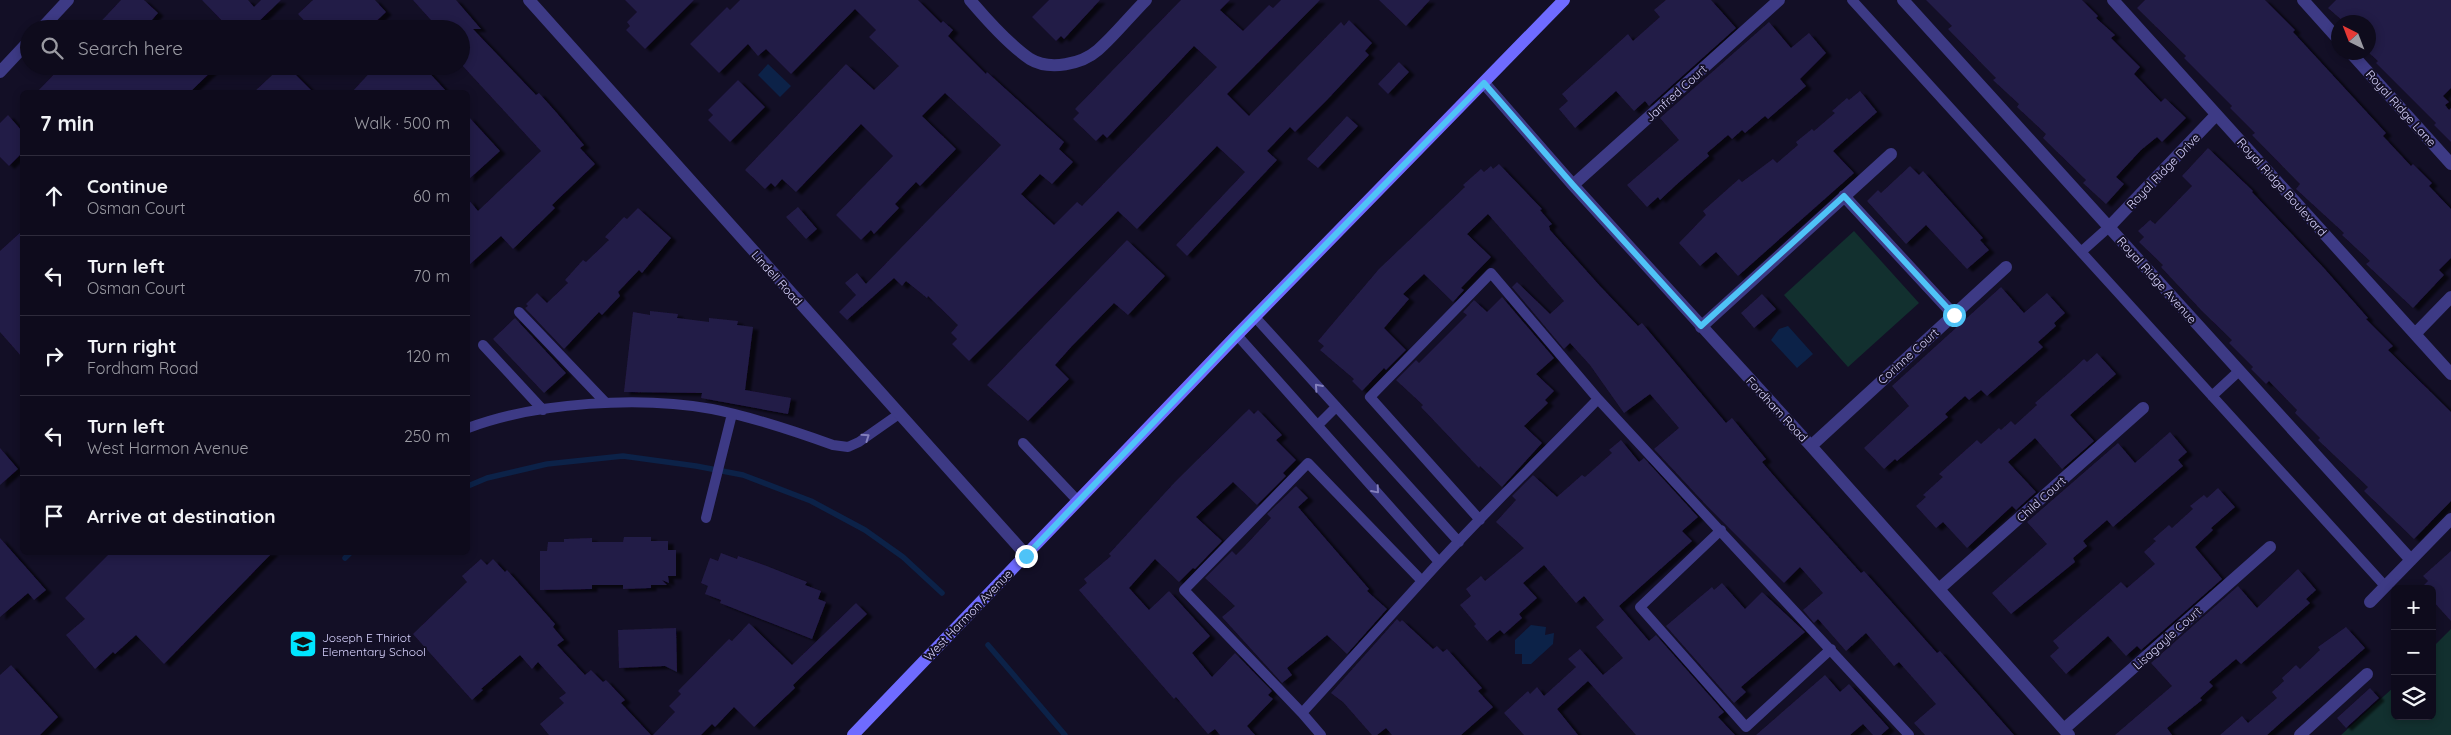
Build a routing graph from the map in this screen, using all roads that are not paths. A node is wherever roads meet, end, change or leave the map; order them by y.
1 (68, 0) edge
2 (529, 0) edge
3 (970, 0) edge
4 (1146, 0) edge
5 (1564, 0) edge
6 (1778, 0) edge
7 (1852, 0) edge
8 (1903, 0) edge
9 (2113, 0) edge
10 (2303, 0) edge
11 (49, 20) edge
12 (2331, 32) edge
13 (20, 51) edge
14 (2357, 60) edge
15 (0, 72) edge
16 (1484, 83) junction
17 (2216, 115) junction
18 (1891, 154) dead end
19 (2451, 164) edge
20 (1573, 185) junction
21 (1844, 196) junction
22 (2109, 227) junction
23 (2081, 252) junction
24 (2006, 267) dead end
25 (2451, 297) edge
26 (518, 312) dead end
27 (1954, 315) junction
28 (1254, 317) junction
29 (1701, 326) junction
30 (2415, 334) junction
31 (1237, 335) junction
32 (483, 346) dead end
33 (2239, 371) junction
34 (2451, 374) edge
35 (2212, 396) junction
36 (1598, 399) junction
37 (605, 402) junction
38 (1336, 407) junction
39 (2143, 408) dead end
40 (543, 410) junction
41 (732, 414) junction
42 (898, 414) junction
43 (1318, 425) junction
44 (470, 427) edge
45 (1023, 443) dead end
46 (1811, 446) junction
47 (1078, 501) junction
48 (706, 518) dead end
49 (2451, 519) edge
50 (1480, 520) junction
51 (1721, 530) junction
52 (1459, 542) junction
53 (2270, 547) dead end
54 (1026, 556) junction
55 (2410, 560) junction
56 (1439, 562) junction
57 (1422, 581) junction
58 (2385, 586) junction
59 (1939, 589) junction
60 (2370, 602) dead end
61 (1831, 649) junction
62 (2367, 674) dead end
63 (1302, 714) junction
64 (2067, 732) edge
65 (854, 735) edge
66 (1321, 735) edge
67 (1909, 735) edge
68 (2300, 735) edge

1 - 11 street
2 - 42 street, Lindell Road
3 - 4 street
5 - 16 main road, West Harmon Avenue
6 - 20 street, Janfred Court
7 - 23 lane
8 - 22 street, Royal Ridge Avenue
9 - 17 street, Royal Ridge Boulevard
10 - 12 street
13 - 15 street
14 - 19 street, Royal Ridge Lane
16 - 20 street, Fordham Road
16 - 28 main road, West Harmon Avenue
17 - 22 street, Royal Ridge Drive
17 - 30 street, Royal Ridge Boulevard
18 - 21 street
20 - 29 street, Fordham Road
21 - 27 street
21 - 29 street
22 - 23 lane
22 - 33 street, Royal Ridge Avenue
23 - 35 lane
24 - 27 street, Corinne Court
25 - 30 street
26 - 37 lane
27 - 46 street, Corinne Court
28 - 31 main road, West Harmon Avenue
38 -> 28 lane
29 - 46 street, Fordham Road
30 - 34 street, Royal Ridge Boulevard
31 - 43 lane
31 - 47 main road, West Harmon Avenue
32 - 40 lane
33 - 35 lane
33 - 55 street, Royal Ridge Avenue
35 - 58 lane
36 - 50 lane
36 - 50 lane
36 - 51 lane
37 - 40 lane
37 - 41 lane
38 - 43 lane
38 - 52 lane
39 - 59 street, Child Court
40 - 44 lane
41 -> 42 lane
41 - 48 lane
42 - 54 street, Lindell Road
43 -> 56 lane
45 - 47 lane
46 - 59 street, Fordham Road
47 - 54 main road, West Harmon Avenue
49 - 55 street
50 - 52 lane
51 - 61 lane
51 - 61 lane
52 - 56 lane
53 - 64 street, Lisagayle Court
54 - 65 main road, West Harmon Avenue
55 - 58 street
56 - 57 lane
57 - 63 lane
57 - 63 lane
58 - 60 street
59 - 64 street, Fordham Road
61 - 67 lane
62 - 68 street
63 - 66 lane

